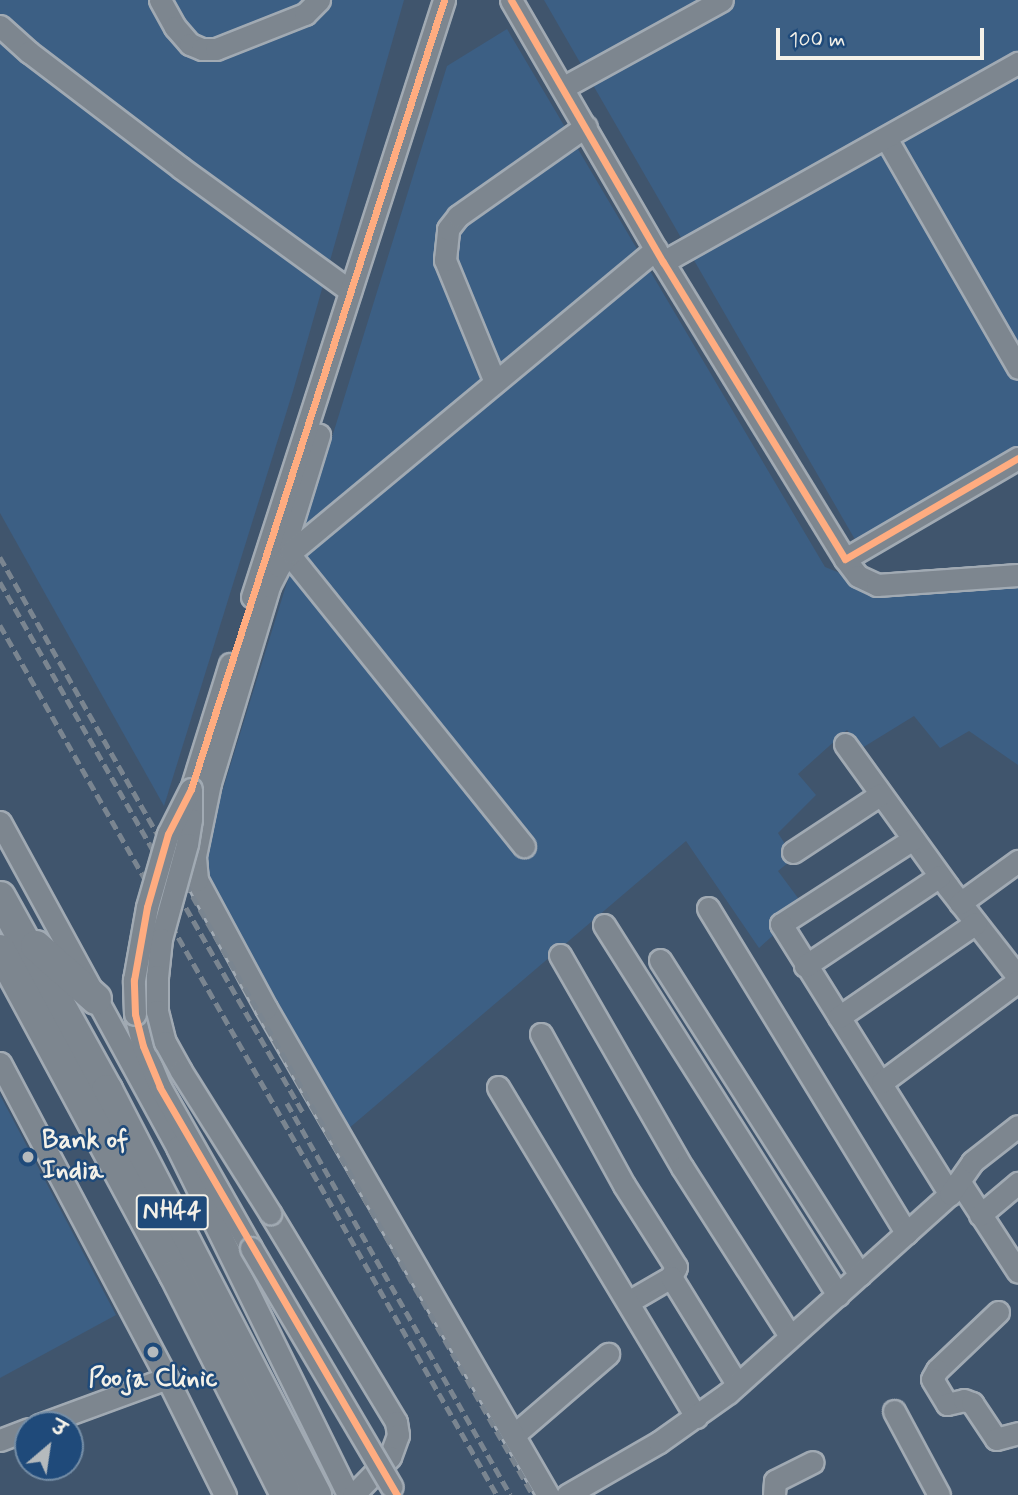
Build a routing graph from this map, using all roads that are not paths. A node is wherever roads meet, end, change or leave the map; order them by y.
1 (160, 0) edge
2 (319, 0) edge
3 (511, 0) edge
4 (722, 0) edge
5 (444, 2) edge
6 (0, 26) edge
7 (1018, 63) edge
8 (564, 87) junction
9 (586, 125) junction
10 (886, 138) junction
11 (660, 255) junction
12 (349, 291) junction
13 (1018, 369) edge
14 (495, 382) junction
15 (313, 406) junction
16 (1018, 458) edge
17 (845, 559) junction
18 (284, 560) junction
19 (1018, 575) edge
20 (845, 744) dead end
21 (191, 789) junction
22 (881, 794) junction
23 (0, 822) edge
24 (913, 839) junction
25 (524, 846) dead end
26 (793, 852) dead end
27 (1018, 861) edge
28 (940, 876) junction
29 (0, 897) edge
30 (960, 903) junction
31 (708, 908) dead end
32 (976, 923) junction
33 (604, 925) dead end
34 (10, 941) edge
35 (560, 955) dead end
36 (660, 960) dead end
37 (805, 966) junction
38 (1018, 979) edge
39 (96, 999) junction
40 (839, 1017) junction
41 (541, 1034) dead end
42 (0, 1063) edge
43 (882, 1082) junction
44 (498, 1087) dead end
45 (1018, 1126) edge
46 (1018, 1183) edge
47 (954, 1187) junction
48 (980, 1215) junction
49 (906, 1233) junction
50 (1018, 1272) edge
51 (860, 1275) junction
52 (671, 1277) junction
53 (838, 1294) junction
54 (628, 1302) junction
55 (998, 1312) dead end
56 (790, 1336) junction
57 (608, 1354) dead end
58 (167, 1378) junction
59 (737, 1384) junction
60 (77, 1411) edge
61 (894, 1411) dead end
62 (696, 1417) junction
63 (1018, 1433) edge
64 (515, 1434) junction
65 (813, 1462) dead end
66 (225, 1495) edge
67 (286, 1495) edge
68 (316, 1495) edge
69 (351, 1495) edge
70 (397, 1495) edge
71 (548, 1495) edge
72 (567, 1495) edge
73 (774, 1495) edge
74 (939, 1495) edge

1 - 2 street
3 - 8 street
4 - 8 street
5 - 12 street
6 - 12 street
7 - 10 street
8 - 9 street
9 - 11 street
9 - 14 street
10 - 11 street
10 - 13 street
11 - 14 street
11 - 17 street
12 - 15 street
14 - 18 street
15 - 18 street
15 - 21 street
16 - 17 street
17 - 19 street
18 - 25 street
18 - 64 street
20 - 22 street
21 - 69 street, bridge
21 - 70 street, bridge
22 - 24 street
22 - 26 street
23 - 39 street
24 - 28 street
24 - 37 street
27 - 30 street
28 - 30 street
28 - 37 street
29 - 34 highway, NH44
30 - 32 street
31 - 49 street
32 - 38 street
32 - 40 street
33 - 53 street
34 - 39 highway
34 - 67 highway, NH44
34 - 68 highway, NH44
35 - 56 street
36 - 51 street
37 - 40 street
38 - 43 street
39 - 69 street
40 - 43 street
41 - 52 street
42 - 58 street
43 - 47 street
44 - 54 street
45 - 47 street
46 - 48 street
47 - 48 street
47 - 49 street
48 - 50 street
49 - 51 street
51 - 53 street
52 - 54 street
52 - 59 street
53 - 56 street
54 - 62 street
55 - 63 street
56 - 59 street
57 - 64 street
58 - 60 street
58 - 66 street
59 - 62 street
61 - 74 street
62 - 72 street
64 - 71 street
65 - 73 street

